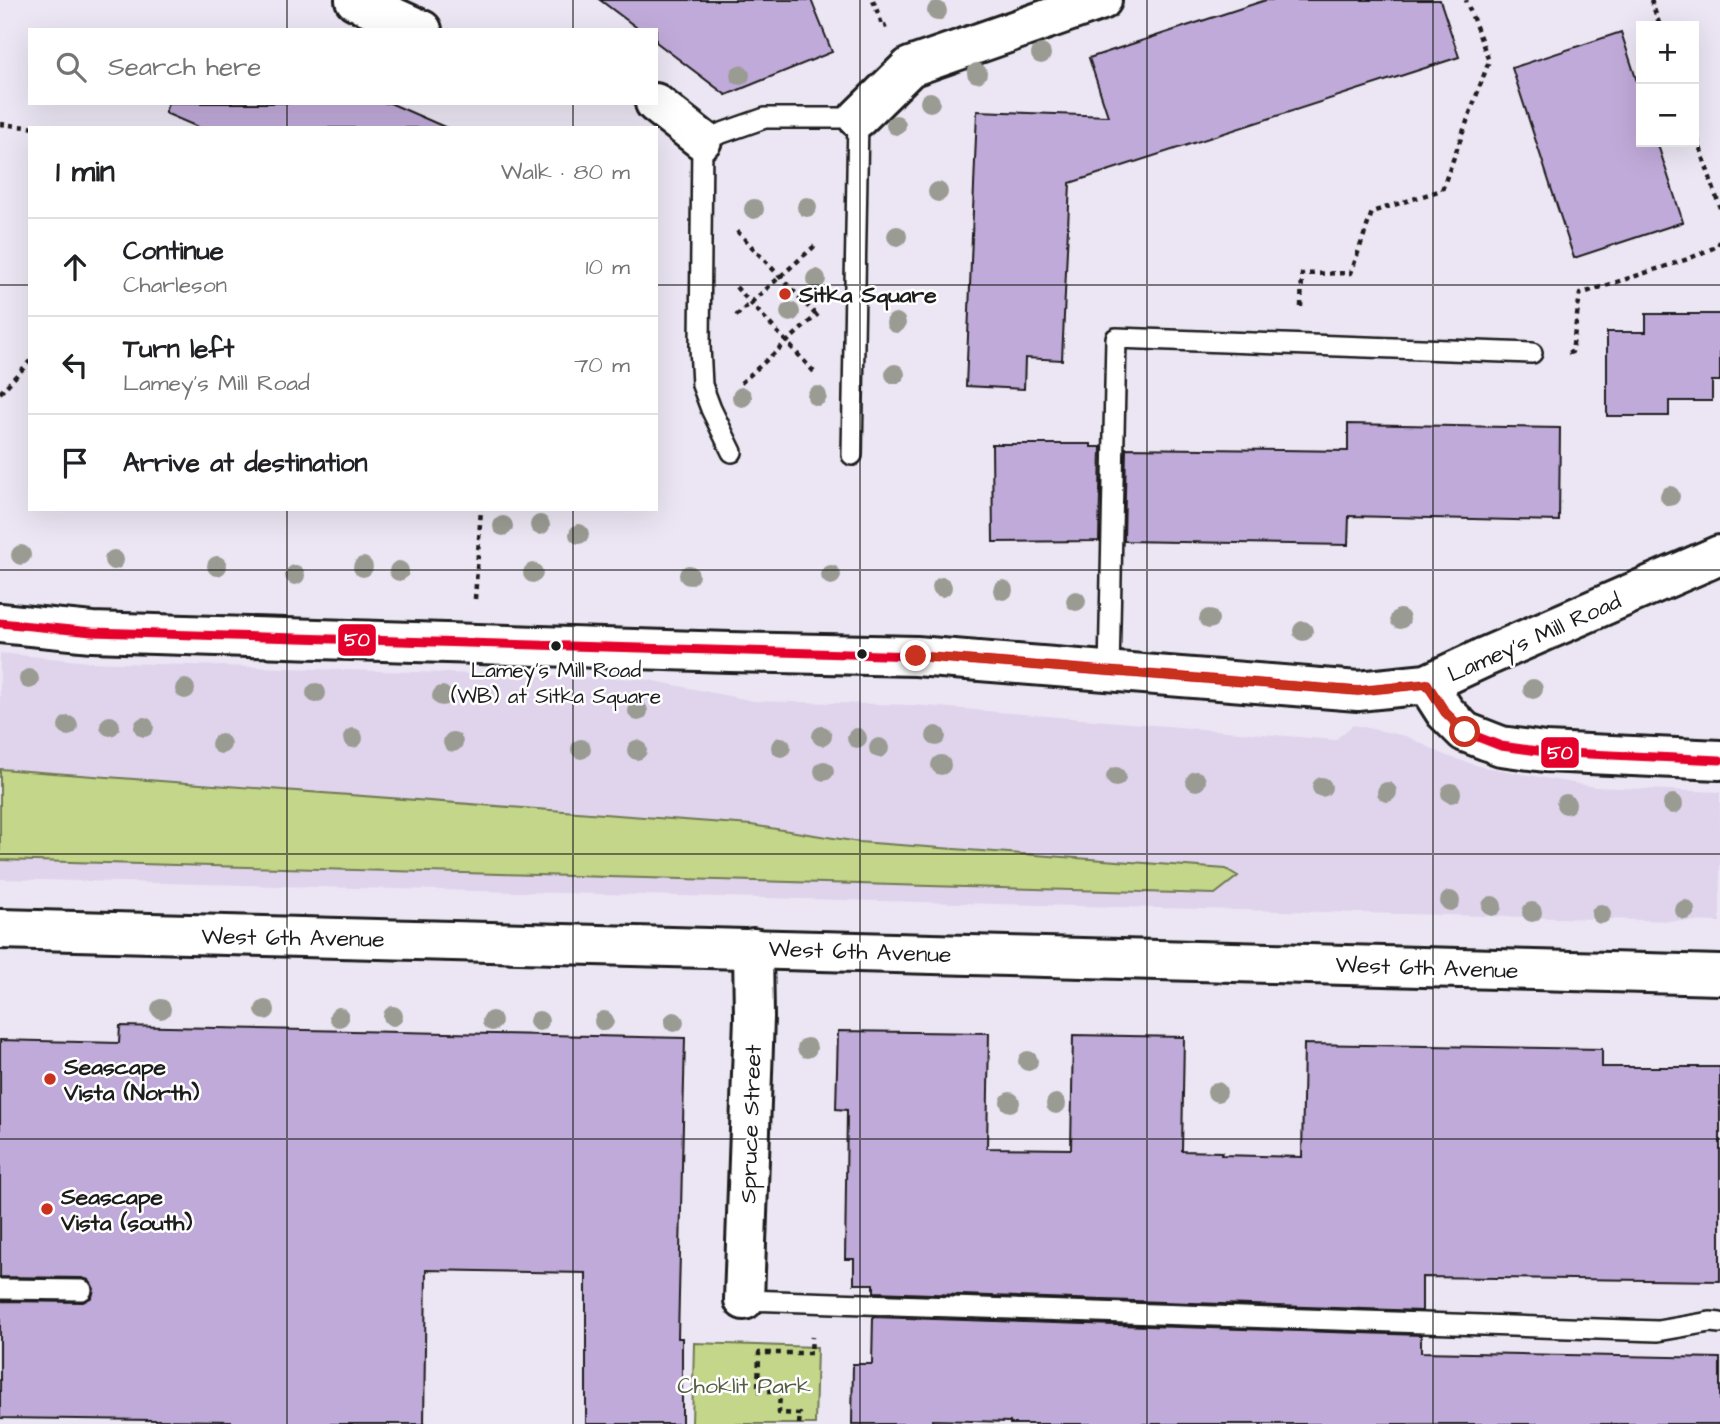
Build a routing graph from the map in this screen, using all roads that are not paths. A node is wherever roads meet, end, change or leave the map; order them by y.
1 (355, 0) edge
2 (1102, 0) edge
3 (418, 28) edge
4 (658, 105) edge
5 (858, 118) junction
6 (702, 140) junction
7 (1532, 353) road end
8 (732, 452) dead end
9 (852, 455) dead end
10 (1720, 555) edge
11 (0, 623) edge
12 (1109, 672) junction
13 (1427, 684) junction
14 (1720, 760) edge
15 (0, 929) edge
16 (753, 948) junction
17 (1720, 975) edge
18 (0, 1289) edge
19 (82, 1290) dead end
20 (744, 1300) joint
21 (1720, 1322) edge

1 - 3 street
2 - 5 street
4 - 6 street
5 - 6 lane
5 - 9 lane
6 - 8 lane
7 - 12 lane
10 - 13 street, Lamey's Mill Road
11 - 12 street, Lamey's Mill Road
12 - 13 street, Lamey's Mill Road
13 - 14 street
15 - 16 street, West 6th Avenue
16 - 17 street, West 6th Avenue
16 - 20 street, Spruce Street
18 - 19 lane
20 - 21 lane

